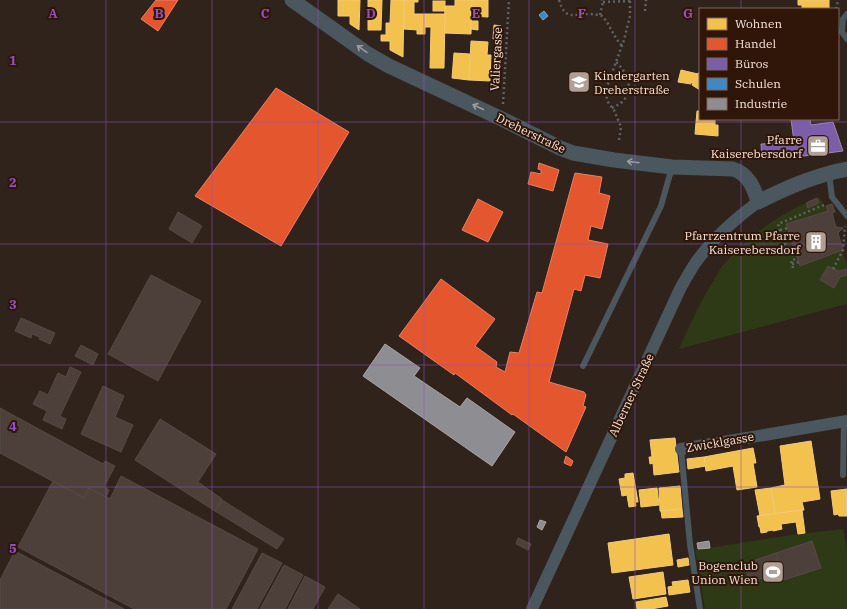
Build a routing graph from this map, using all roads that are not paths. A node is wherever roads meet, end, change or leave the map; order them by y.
1 (292, 0) edge
2 (847, 14) edge
3 (847, 39) edge
4 (672, 167) junction
5 (847, 169) edge
6 (829, 172) junction
7 (758, 202) junction
8 (847, 216) edge
9 (583, 366) dead end
10 (846, 421) edge
11 (681, 449) joint
12 (843, 475) dead end
13 (532, 609) edge
14 (700, 609) edge

4 -> 1 street, Dreherstraße
2 - 3 lane
4 - 7 street, Dreherstraße
4 - 9 lane
5 - 6 street
6 - 7 street
6 - 8 lane
7 - 13 street, Alberner Straße
10 - 11 street, Zwicklgasse
10 - 12 lane
11 - 14 lane, Zwicklgasse

